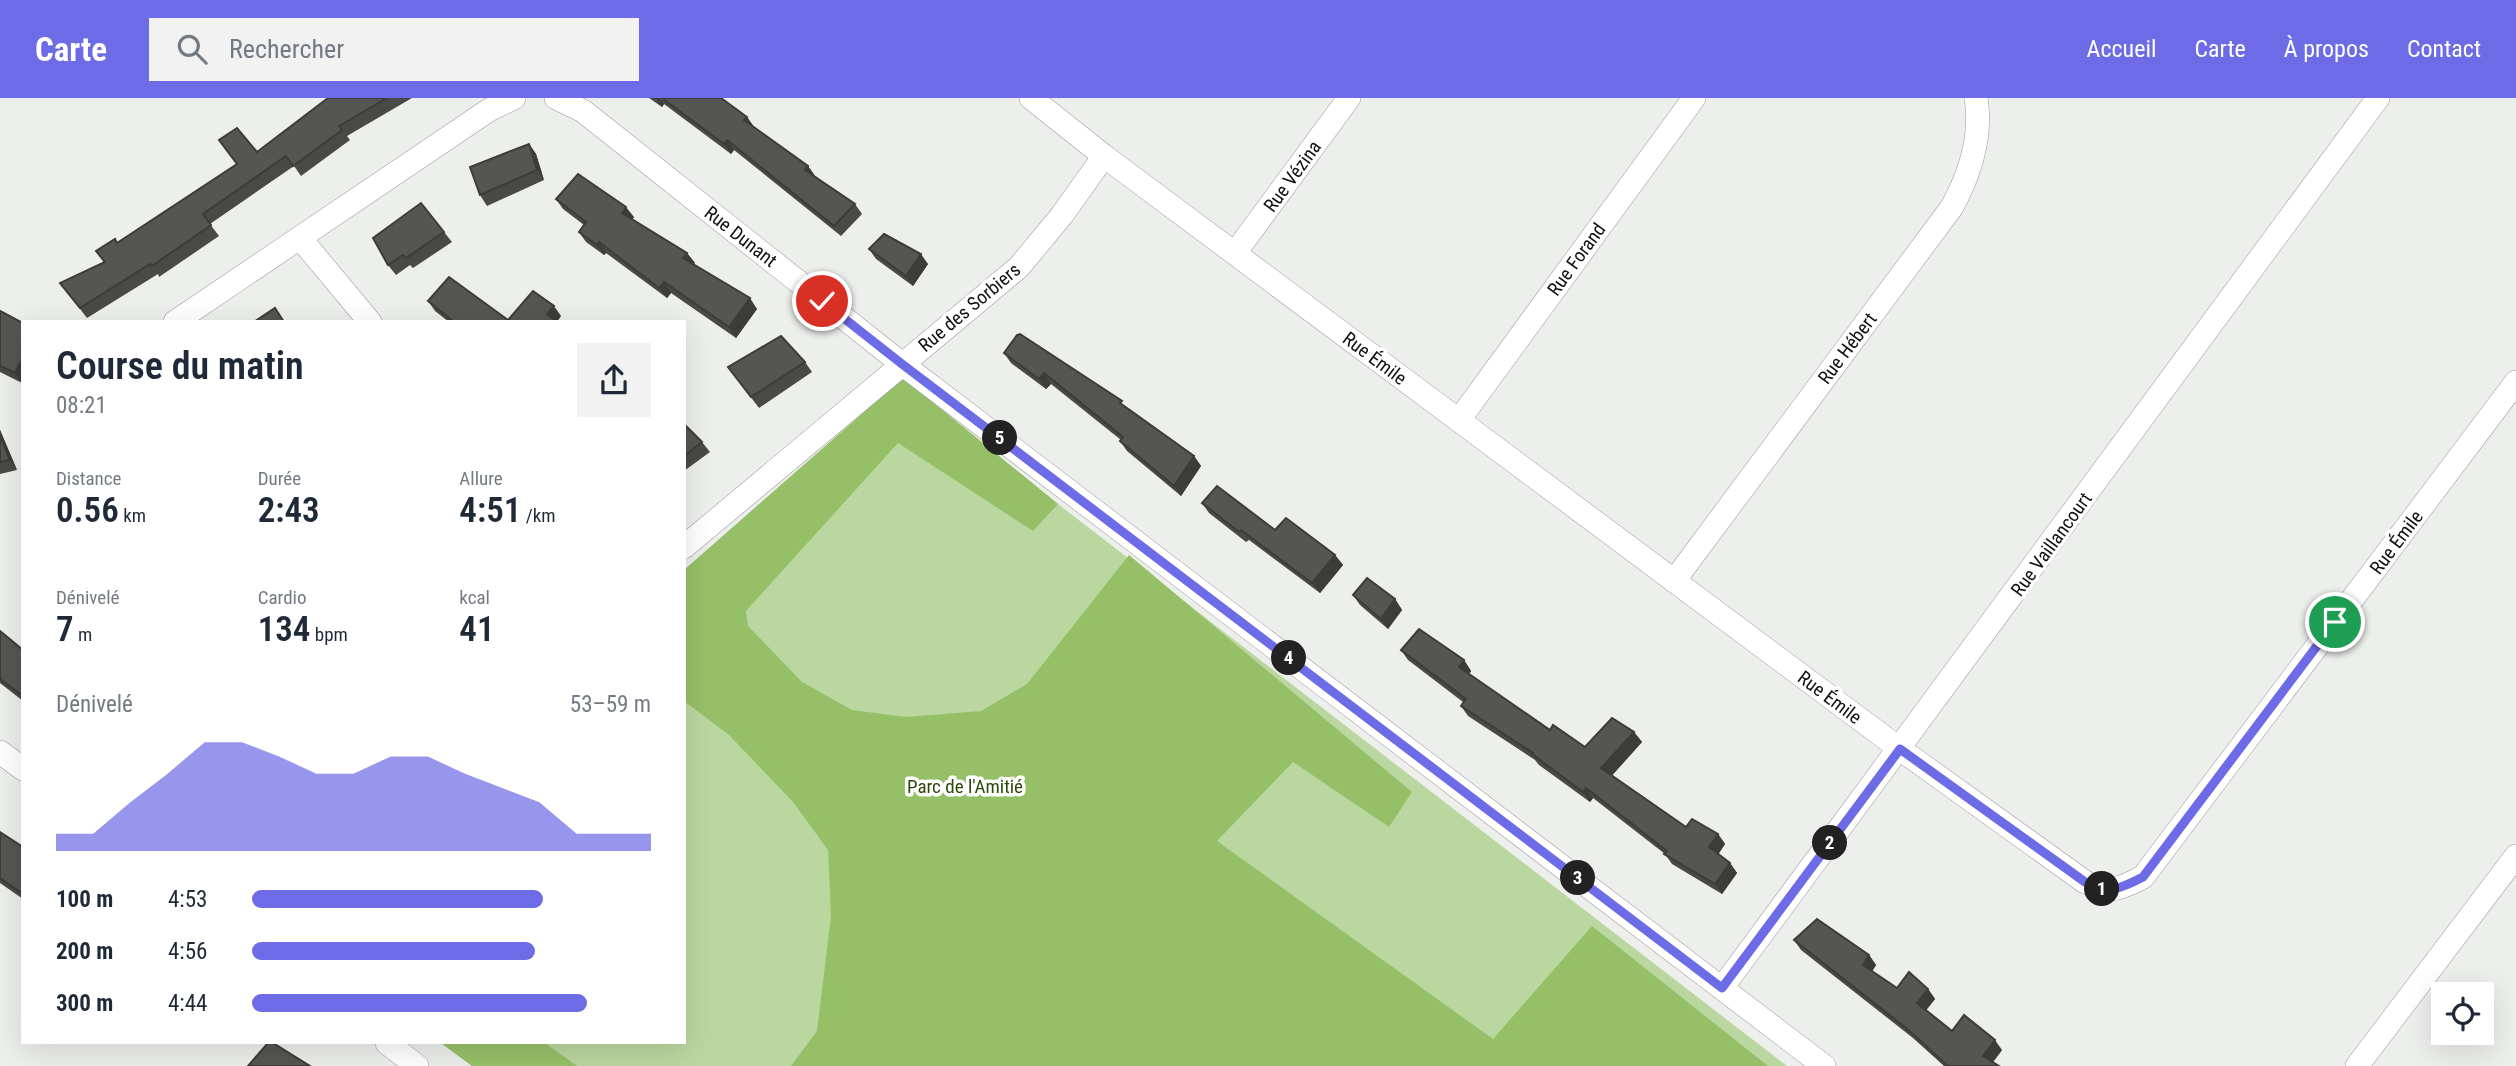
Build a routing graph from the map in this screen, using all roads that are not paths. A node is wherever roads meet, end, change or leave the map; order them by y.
1 (514, 98) edge
2 (556, 98) edge
3 (1031, 98) edge
4 (1349, 98) edge
5 (1694, 98) edge
6 (1976, 98) edge
7 (2378, 98) edge
8 (1104, 156) junction
9 (300, 238) junction
10 (1235, 253) junction
11 (178, 320) edge
12 (368, 320) edge
13 (902, 364) junction
14 (2516, 382) edge
15 (1459, 420) junction
16 (686, 545) edge
17 (1674, 581) junction
18 (1900, 749) junction
19 (0, 752) edge
20 (21, 768) edge
21 (2516, 856) edge
22 (1722, 988) junction
23 (388, 1044) edge
24 (418, 1066) edge
25 (1824, 1066) edge
26 (2357, 1066) edge

1 - 9 street
2 - 13 street, Rue Dunant
3 - 8 street, Rue Émile
4 - 10 street, Rue Vézina
5 - 15 street, Rue Forand
6 - 17 street, Rue Hébert
7 - 18 street, Rue Vaillancourt
8 - 10 street, Rue Émile
8 - 13 street, Rue des Sorbiers
9 - 11 street
9 - 12 street
10 - 15 street, Rue Émile
13 - 16 street, Rue des Sorbiers
13 - 22 street, Rue Dunant
14 - 18 street, Rue Émile
15 - 17 street, Rue Émile
17 - 18 street, Rue Émile
18 - 22 street, Rue Vaillancourt
19 - 20 street
21 - 26 street
22 - 25 street, Rue Dunant
23 - 24 street

